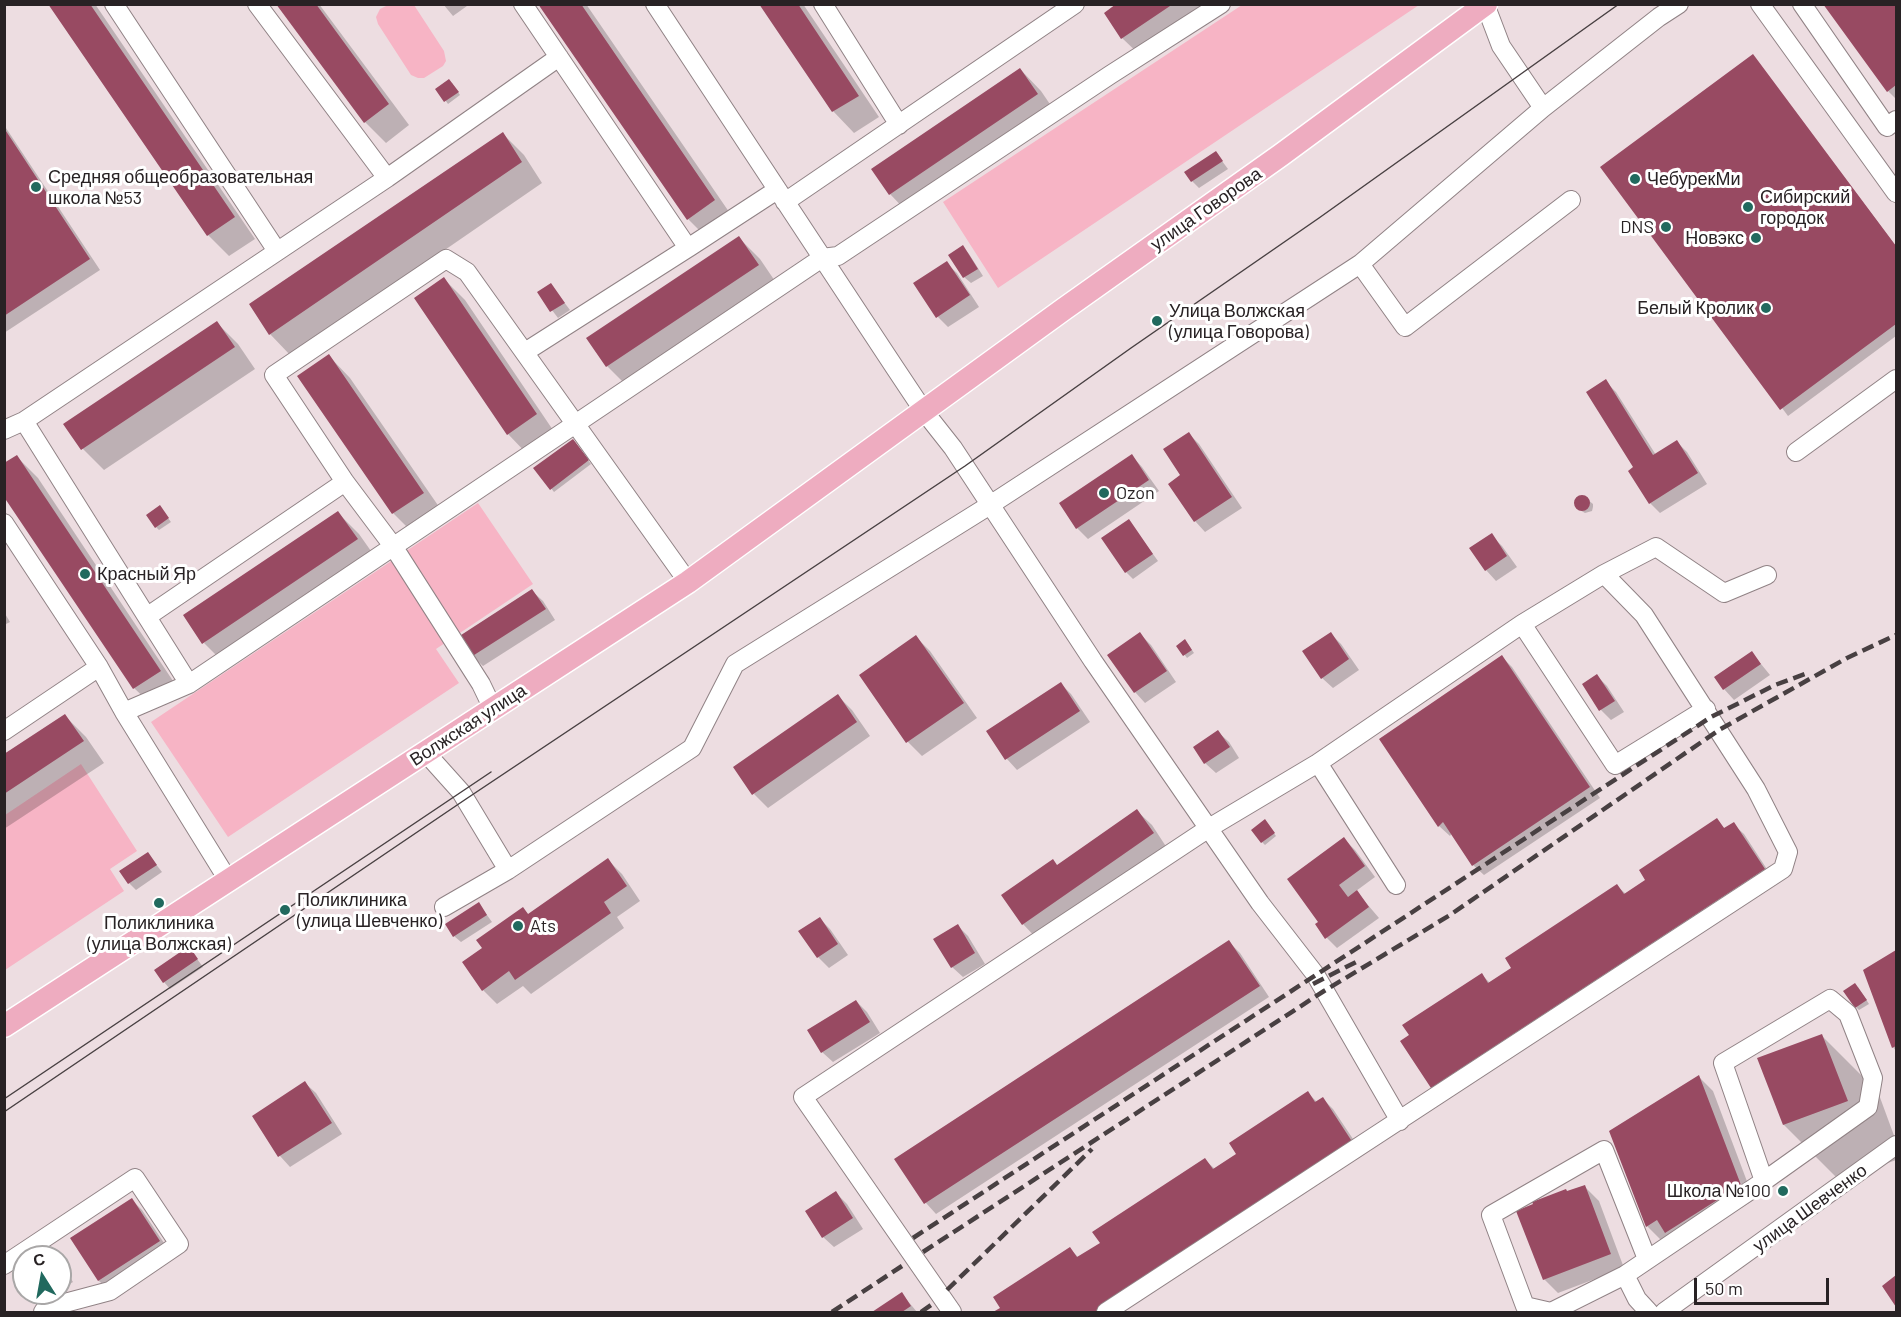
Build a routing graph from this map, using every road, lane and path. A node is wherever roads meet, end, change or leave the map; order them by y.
1 (114, 4) edge
2 (257, 4) edge
3 (523, 4) edge
4 (655, 4) edge
5 (823, 4) edge
6 (1076, 4) edge
7 (1221, 4) edge
8 (1679, 4) edge
9 (1760, 4) edge
10 (1803, 4) edge
11 (1486, 5) edge
12 (560, 57) junction
13 (1544, 108) junction
14 (1896, 120) edge
15 (899, 125) junction
16 (387, 178) junction
17 (1896, 193) edge
18 (781, 196) junction
19 (1571, 200) dead end
20 (688, 248) junction
21 (278, 251) junction
22 (822, 258) junction
23 (1360, 264) junction
24 (525, 352) junction
25 (1896, 379) edge
26 (923, 410) junction
27 (24, 421) junction
28 (575, 423) junction
29 (4, 430) edge
30 (1796, 452) dead end
31 (345, 482) junction
32 (990, 505) junction
33 (4, 523) edge
34 (393, 546) junction
35 (1604, 574) junction
36 (1767, 575) dead end
37 (688, 582) junction
38 (148, 616) junction
39 (1522, 624) junction
40 (99, 667) junction
41 (189, 684) junction
42 (493, 709) junction
43 (1706, 709) junction
44 (124, 712) junction
45 (4, 731) edge
46 (426, 753) junction
47 (1318, 763) junction
48 (1209, 828) junction
49 (508, 870) junction
50 (228, 880) junction
51 (1396, 885) dead end
52 (444, 907) dead end
53 (4, 1026) edge
54 (1400, 1121) junction
55 (1896, 1145) edge
56 (1764, 1181) junction
57 (43, 1245) edge
58 (1647, 1259) junction
59 (1626, 1275) junction
60 (72, 1299) edge
61 (952, 1312) edge
62 (1106, 1312) edge
63 (1662, 1312) edge

1 - 21 street
2 - 16 street
3 - 12 street
4 - 18 street
5 - 15 street
6 - 15 street
7 - 22 street
8 - 13 street
9 - 17 street
10 - 14 street
11 - 13 street
11 - 26 main road, улица Говорова
12 - 16 street
12 - 20 street
13 - 23 street
15 - 18 street
16 - 21 street
18 - 20 street
18 - 22 street
19 - 23 street
20 - 24 street
21 - 27 street
22 - 26 street
22 - 28 street
23 - 32 street
24 - 28 street
24 - 31 street
25 - 30 street
26 - 32 street
26 - 37 main road, Волжская улица
27 - 29 street
27 - 38 street
28 - 34 street
28 - 37 street
31 - 34 street
31 - 38 street
32 - 48 street
32 - 49 street
33 - 40 street
34 - 41 street
34 - 42 street
35 - 36 street
35 - 39 street
35 - 43 street
37 - 42 main road, Волжская улица
38 - 41 street
39 - 43 street
39 - 47 street
40 - 44 street
40 - 45 street
41 - 44 street
42 - 46 main road, Волжская улица
43 - 54 street
44 - 50 street
46 - 49 street
46 - 50 main road, Волжская улица
47 - 48 street
47 - 51 street
48 - 54 street
48 - 61 street
49 - 52 street
50 - 53 main road, Волжская улица
54 - 62 street
55 - 63 street, улица Шевченко
56 - 56 street
56 - 58 street
57 - 60 street
58 - 59 street
58 - 59 street
59 - 63 street

